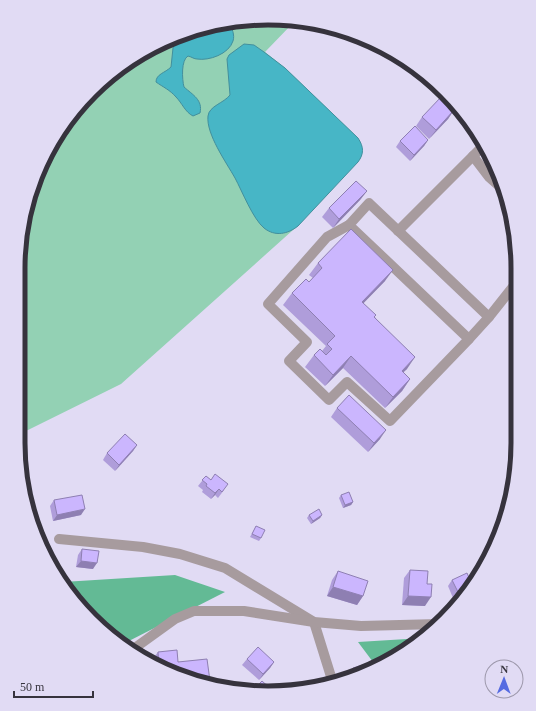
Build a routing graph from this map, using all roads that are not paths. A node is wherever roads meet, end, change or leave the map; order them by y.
1 (480, 149) edge
2 (473, 156) junction
3 (496, 183) edge
4 (349, 225) junction
5 (398, 231) junction
6 (511, 289) edge
7 (489, 317) junction
8 (469, 339) junction
9 (59, 539) dead end
10 (314, 622) junction
11 (430, 624) edge
12 (136, 647) edge
13 (331, 678) edge

1 - 2 street
2 - 3 street
2 - 5 street
4 - 5 street
4 - 8 street
4 - 8 street
5 - 7 street
6 - 7 street
7 - 8 street
9 - 10 street
10 - 11 street
10 - 12 street
10 - 13 street

